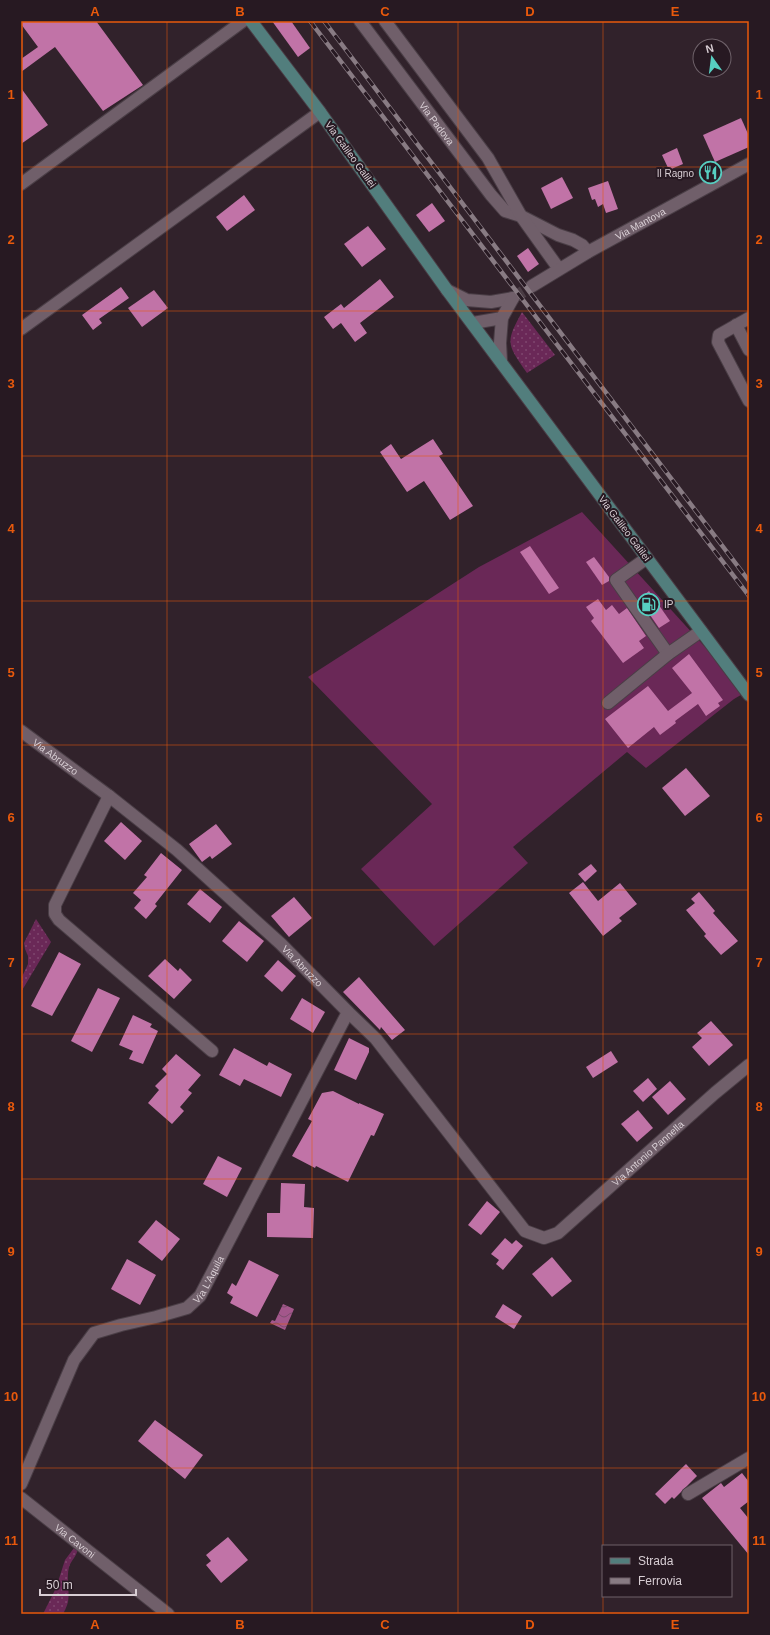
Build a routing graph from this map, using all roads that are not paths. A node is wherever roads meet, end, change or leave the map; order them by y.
1 (243, 21) edge
2 (250, 21) edge
3 (360, 21) edge
4 (385, 21) edge
5 (320, 112) junction
6 (488, 158) junction
7 (749, 164) edge
8 (471, 168) junction
9 (21, 184) edge
10 (521, 216) junction
11 (588, 252) junction
12 (560, 269) junction
13 (532, 286) tunnel mouth
14 (447, 290) junction
15 (491, 302) junction
16 (502, 318) junction
17 (749, 318) edge
18 (474, 323) junction
19 (736, 325) junction
20 (21, 328) edge
21 (749, 350) edge
22 (501, 361) junction
23 (749, 401) edge
24 (647, 558) junction
25 (701, 631) junction
26 (668, 654) junction
27 (749, 695) edge
28 (608, 703) dead end
29 (21, 731) edge
30 (109, 796) junction
31 (348, 1012) junction
32 (212, 1051) dead end
33 (749, 1065) edge
34 (544, 1238) joint
35 (749, 1458) edge
36 (21, 1484) edge
37 (688, 1494) dead end
38 (21, 1498) edge
39 (168, 1614) edge

1 - 9 street
2 - 5 main road, Via Galileo Galilei
3 - 8 street, Via Padova
4 - 6 street
5 - 14 main road, Via Galileo Galilei
5 - 20 street
6 - 8 street
6 - 10 street
7 - 11 street, Via Mantova
8 - 10 street, Via Padova
10 - 11 street, Via Padova
10 - 12 street
11 - 12 street, Via Mantova
12 - 13 street, Via Mantova
14 - 15 street
14 - 18 main road, Via Galileo Galilei
15 - 16 street
15 - 18 street
16 - 18 street
16 - 22 street
17 - 19 street
18 - 22 main road, Via Galileo Galilei
19 - 21 street
19 - 23 street
22 - 24 main road, Via Galileo Galilei
24 - 25 main road, Via Galileo Galilei
24 - 26 street
25 - 26 street
25 - 27 main road, Via Galileo Galilei
26 - 28 street
29 - 30 street, Via Abruzzo
30 - 31 street, Via Abruzzo
30 - 32 street
31 - 34 street, Via Abruzzo
31 - 36 street, Via L'Aquila
33 - 34 street, Via Antonio Pannella
35 - 37 street
38 - 39 street, Via Cavoni

